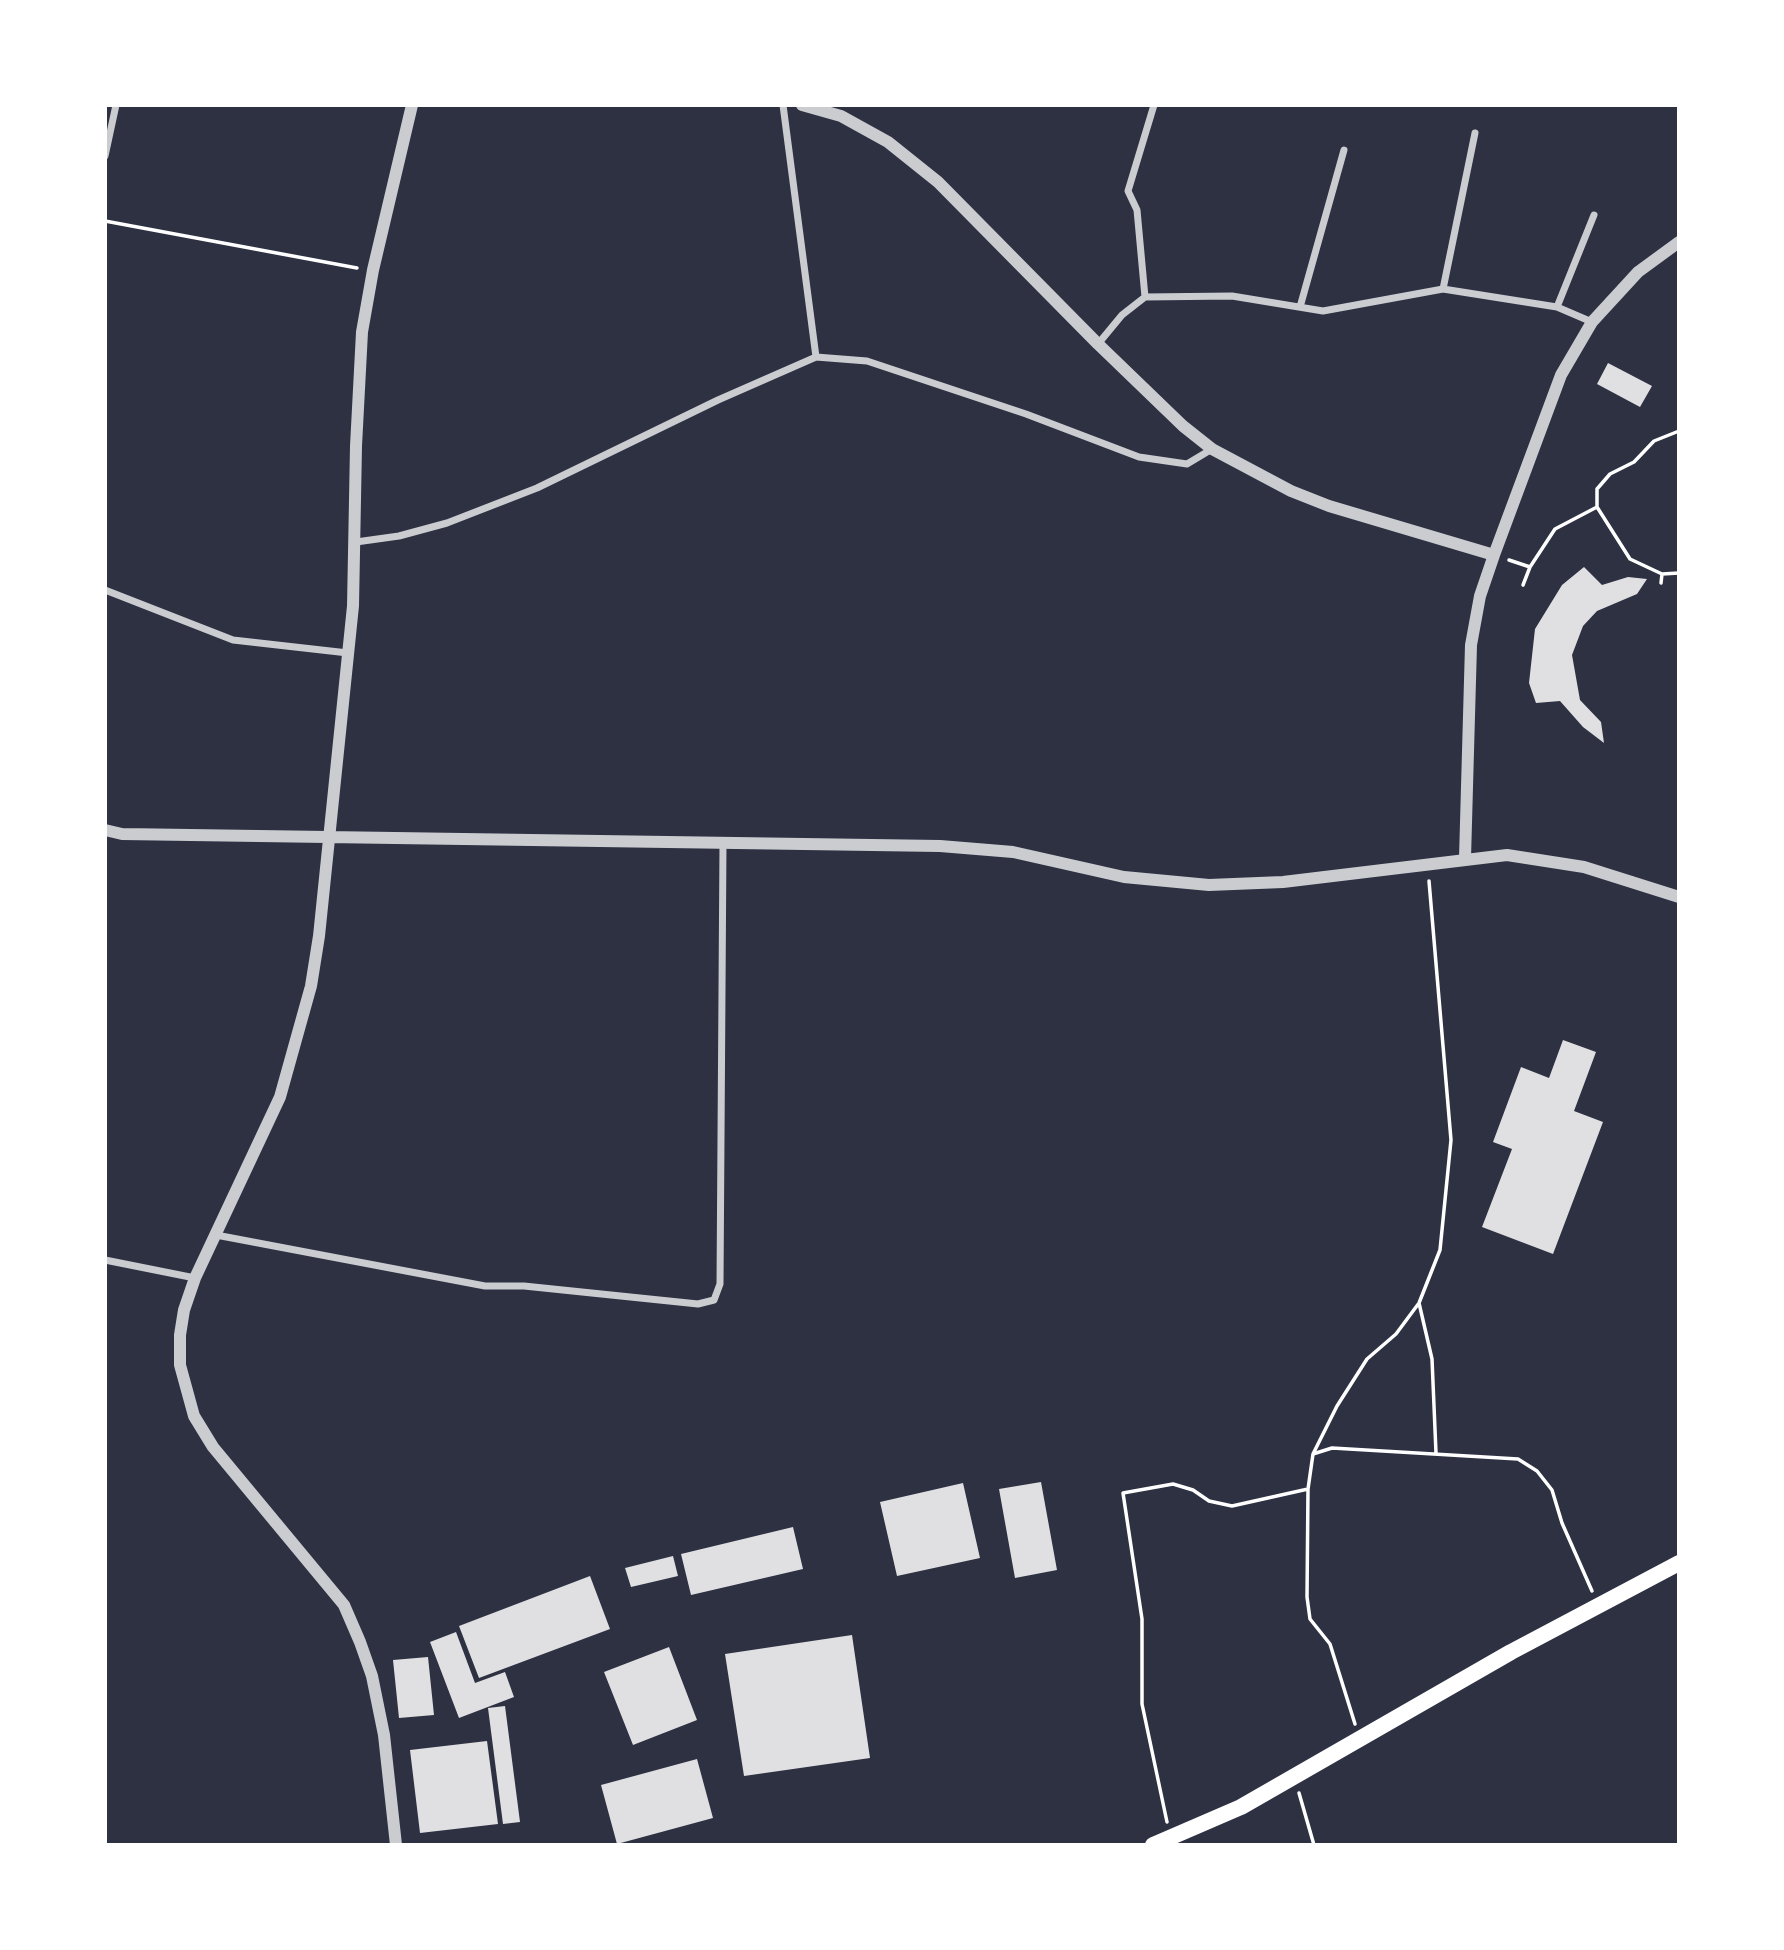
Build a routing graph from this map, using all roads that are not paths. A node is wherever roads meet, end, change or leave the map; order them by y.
1 (116, 105) edge
2 (412, 105) edge
3 (783, 105) edge
4 (802, 105) edge
5 (1154, 105) edge
6 (1475, 133) dead end
7 (1344, 150) dead end
8 (105, 156) edge
9 (1594, 215) dead end
10 (1679, 242) edge
11 (1443, 289) junction
12 (1145, 297) junction
13 (1300, 307) junction
14 (1556, 307) junction
15 (1592, 322) junction
16 (1098, 344) junction
17 (816, 357) junction
18 (1212, 449) junction
19 (356, 542) junction
20 (1494, 555) junction
21 (105, 590) edge
22 (348, 653) junction
23 (105, 830) edge
24 (330, 838) junction
25 (723, 843) junction
26 (1465, 858) junction
27 (1679, 897) edge
28 (216, 1235) junction
29 (105, 1260) edge
30 (195, 1278) junction
31 (1679, 1563) edge
32 (396, 1845) edge
33 (1153, 1845) edge

1 - 8 street
2 - 19 street
3 - 17 street
4 - 16 street
5 - 12 street
6 - 11 street
7 - 13 street
9 - 14 street
10 - 15 street
11 - 13 street
11 - 14 street
12 - 13 street
12 - 16 street
14 - 15 street
15 - 20 street
16 - 18 street
17 - 18 street
17 - 19 street
18 - 20 street
19 - 22 street
20 - 26 street
21 - 22 street
22 - 24 street
23 - 24 street
24 - 25 street
24 - 28 street
25 - 26 street
25 - 28 street
26 - 27 street
28 - 30 street
29 - 30 street
30 - 32 street
31 - 33 main road

